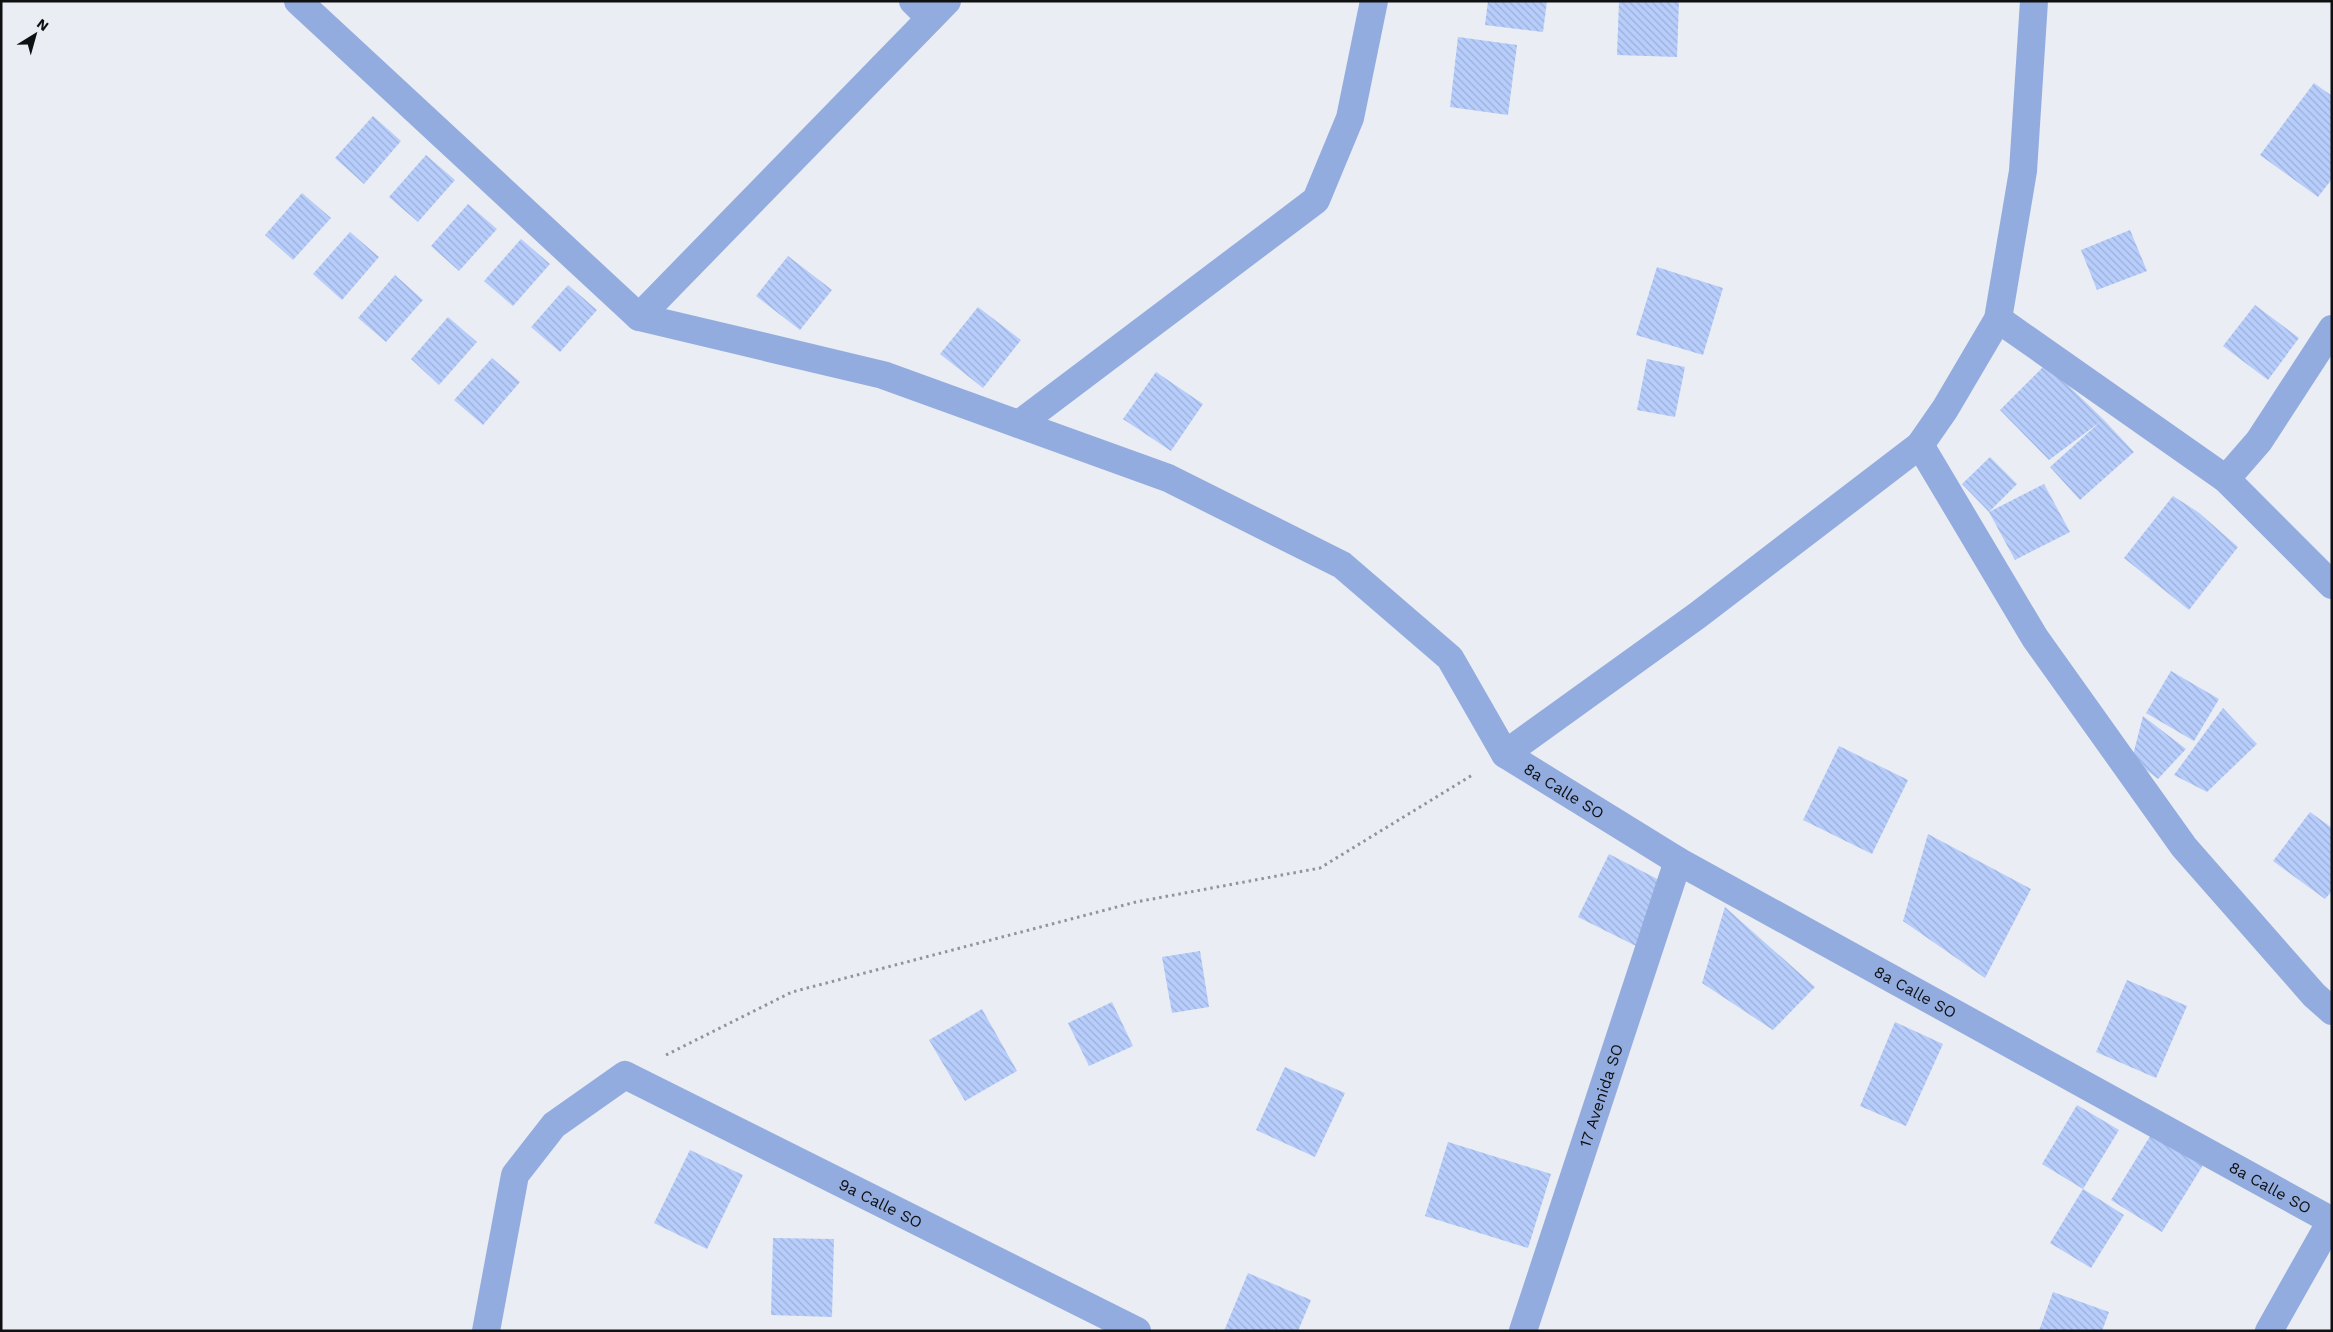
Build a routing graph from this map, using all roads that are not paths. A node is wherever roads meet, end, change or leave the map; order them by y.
1 (298, 1) edge
2 (1374, 1) edge
3 (2034, 1) edge
4 (930, 7) edge
5 (639, 317) junction
6 (1998, 319) junction
7 (2332, 329) edge
8 (1019, 424) junction
9 (1920, 444) junction
10 (2226, 479) junction
11 (2332, 585) edge
12 (1505, 754) junction
13 (1678, 861) junction
14 (2332, 1011) edge
15 (2331, 1221) edge
16 (486, 1331) edge
17 (1137, 1331) edge
18 (1523, 1331) edge
19 (2269, 1331) edge

1 - 5 street
2 - 8 street
3 - 6 street
4 - 5 street
5 - 8 street
6 - 9 street
6 - 10 street
7 - 10 street
8 - 12 street
9 - 12 street
9 - 14 street
10 - 11 street
12 - 13 street, 8a Calle SO
13 - 15 street, 8a Calle SO
13 - 18 street, 17 Avenida SO
15 - 19 street
16 - 17 street, 9a Calle SO

